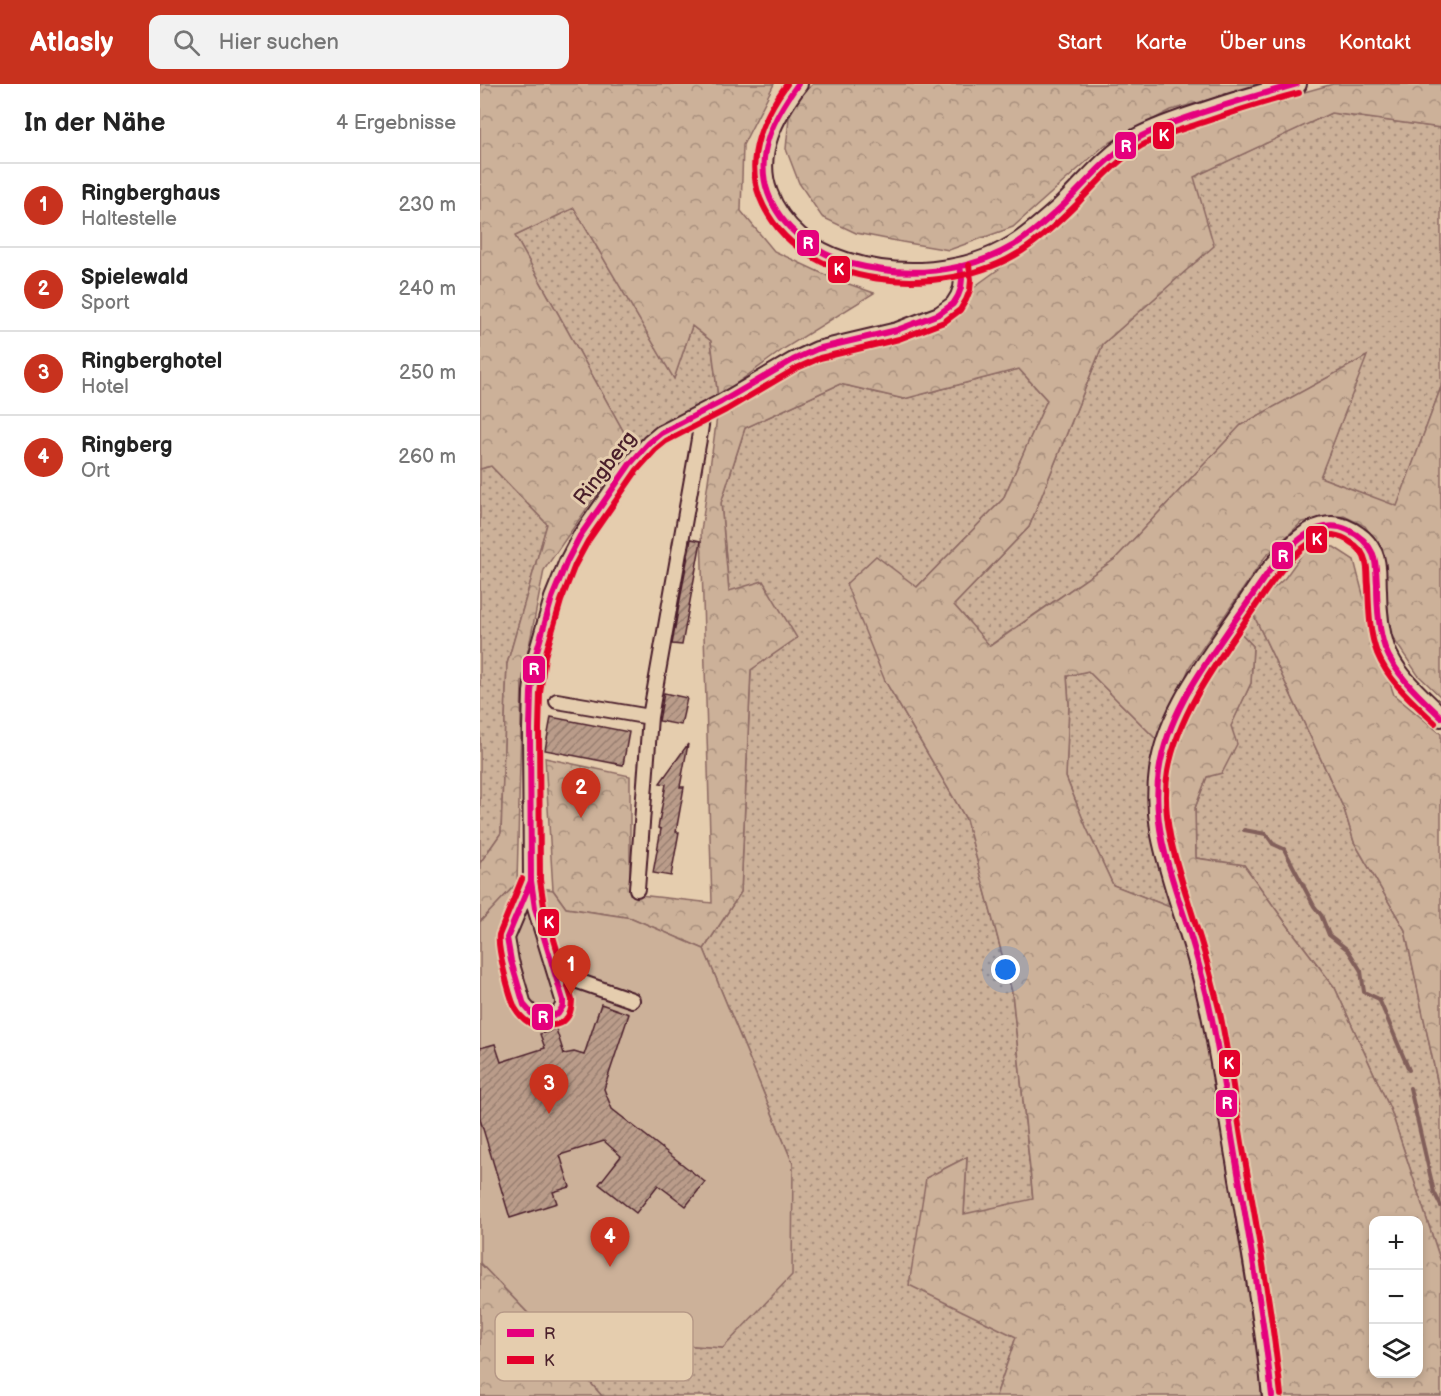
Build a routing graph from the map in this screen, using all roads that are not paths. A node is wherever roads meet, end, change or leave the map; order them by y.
1 (798, 84) edge
2 (1297, 84) edge
3 (960, 266) junction
4 (703, 412) junction
5 (557, 701) dead end
6 (650, 717) junction
7 (1441, 717) edge
8 (531, 881) junction
9 (637, 889) dead end
10 (557, 978) junction
11 (632, 1000) dead end
12 (1272, 1396) edge

1 - 3 main road
2 - 3 main road
3 - 4 lane, Ringberg
4 - 6 lane
4 - 8 lane, Ringberg
5 - 6 lane
6 - 9 lane
7 - 12 main road
8 - 10 lane, Ringberg
8 - 10 lane, Ringberg
10 - 11 lane

